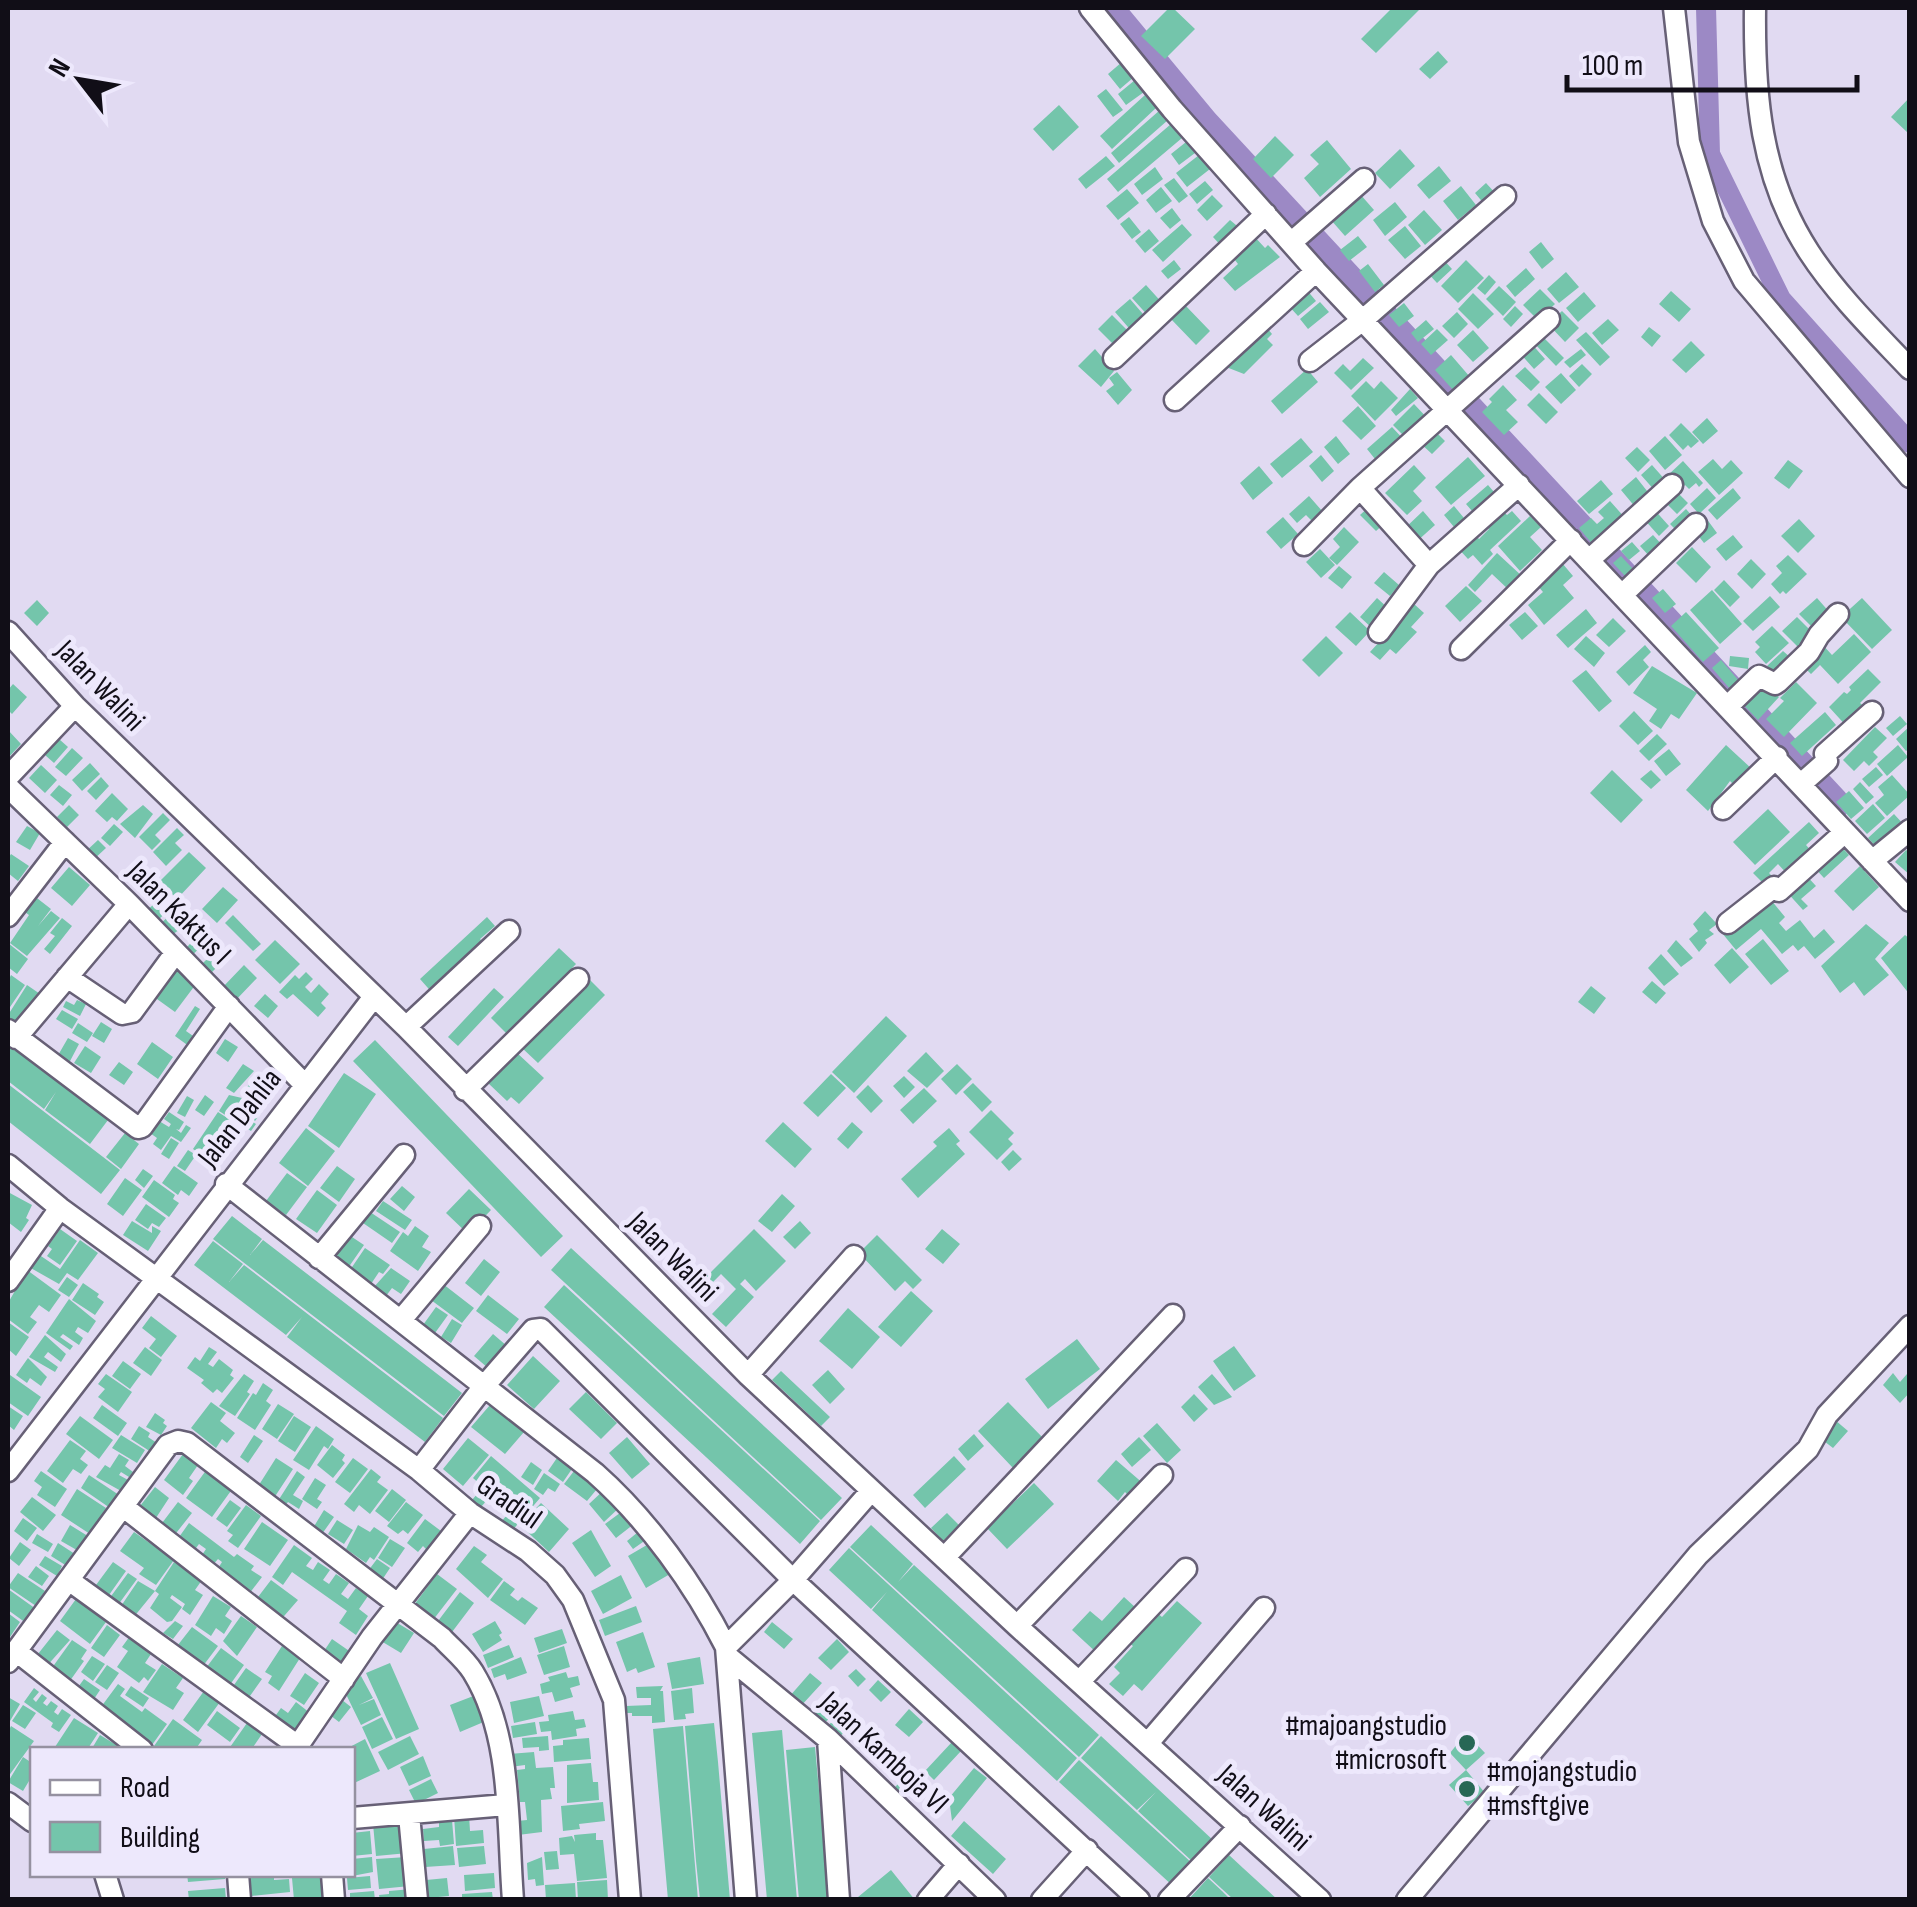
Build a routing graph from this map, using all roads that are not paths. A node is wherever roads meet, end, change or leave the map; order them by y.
1 (1674, 8) edge
2 (1756, 8) edge
3 (1103, 13) edge
4 (1364, 178) dead end
5 (1504, 196) dead end
6 (1266, 214) junction
7 (1298, 236) junction
8 (1316, 271) junction
9 (1371, 313) junction
10 (1548, 319) dead end
11 (1114, 358) dead end
12 (1310, 360) dead end
13 (1910, 369) edge
14 (1176, 400) dead end
15 (1452, 404) junction
16 (1910, 478) edge
17 (1518, 485) junction
18 (1672, 486) dead end
19 (1360, 488) junction
20 (1696, 524) dead end
21 (1571, 540) junction
22 (1304, 544) dead end
23 (1596, 555) junction
24 (1429, 565) junction
25 (1628, 589) junction
26 (1838, 614) dead end
27 (8, 632) edge
28 (1379, 632) dead end
29 (1462, 648) dead end
30 (1732, 701) junction
31 (75, 706) junction
32 (1872, 712) dead end
33 (1776, 757) junction
34 (8, 777) edge
35 (1806, 780) junction
36 (8, 787) edge
37 (1723, 809) dead end
38 (1910, 830) edge
39 (1845, 832) junction
40 (66, 842) junction
41 (1877, 856) junction
42 (1910, 902) edge
43 (129, 904) junction
44 (8, 916) edge
45 (1728, 923) dead end
46 (509, 930) dead end
47 (176, 952) junction
48 (67, 978) junction
49 (578, 979) dead end
50 (373, 998) junction
51 (229, 1006) junction
52 (406, 1027) junction
53 (12, 1034) edge
54 (306, 1085) junction
55 (465, 1090) junction
56 (404, 1155) dead end
57 (8, 1166) edge
58 (226, 1184) junction
59 (60, 1208) junction
60 (480, 1226) dead end
61 (854, 1256) dead end
62 (319, 1258) junction
63 (156, 1277) junction
64 (8, 1281) edge
65 (1173, 1315) dead end
66 (401, 1320) junction
67 (1910, 1326) edge
68 (748, 1374) junction
69 (485, 1385) junction
70 (420, 1470) junction
71 (8, 1471) edge
72 (1162, 1474) dead end
73 (871, 1491) junction
74 (125, 1508) junction
75 (470, 1513) junction
76 (944, 1558) junction
77 (1186, 1569) dead end
78 (793, 1580) junction
79 (70, 1581) junction
80 (397, 1604) junction
81 (1264, 1608) dead end
82 (1016, 1626) junction
83 (727, 1651) junction
84 (12, 1657) edge
85 (344, 1680) junction
86 (1079, 1682) junction
87 (828, 1739) junction
88 (1148, 1744) junction
89 (138, 1747) edge
90 (296, 1747) edge
91 (298, 1747) edge
92 (8, 1804) edge
93 (506, 1805) junction
94 (409, 1815) junction
95 (355, 1818) edge
96 (30, 1820) edge
97 (1240, 1826) junction
98 (1087, 1850) junction
99 (959, 1864) junction
100 (417, 1900) edge
101 (513, 1900) edge
102 (630, 1900) edge
103 (746, 1900) edge
104 (839, 1900) edge
105 (928, 1900) edge
106 (995, 1900) edge
107 (1042, 1900) edge
108 (1139, 1900) edge
109 (1169, 1900) edge
110 (1320, 1900) edge
111 (1407, 1900) edge

1 - 16 street
2 - 13 street
3 - 6 street
4 - 7 street
5 - 9 street
6 - 7 street
6 - 11 street
7 - 8 street
8 - 9 street
8 - 14 street
9 - 12 street
9 - 15 street
10 - 15 street
15 - 17 street
15 - 19 street
17 - 21 street
17 - 24 street
18 - 23 street
19 - 22 street
19 - 24 street
20 - 25 street
21 - 23 street
21 - 29 street
23 - 25 street
24 - 28 street
25 - 30 street
26 - 30 street
27 - 31 street, Jalan Walini
30 - 33 street
31 - 34 street
31 - 50 street, Jalan Walini
32 - 35 street
33 - 35 street
33 - 37 street
35 - 39 street
36 - 40 street, Jalan Kaktus I
38 - 41 street
39 - 41 street
39 - 45 street
40 - 43 street, Jalan Kaktus I
40 - 44 street
41 - 42 street
43 - 47 street, Jalan Kaktus I
43 - 48 street
46 - 52 street
47 - 48 street
47 - 51 street, Jalan Kaktus I
48 - 53 street
49 - 55 street
50 - 52 street, Jalan Walini
50 - 54 street, Jalan Dahlia
51 - 53 street
51 - 54 street, Jalan Kaktus I
52 - 55 street, Jalan Walini
54 - 58 street, Jalan Dahlia
55 - 68 street, Jalan Walini
56 - 62 street
57 - 59 street, Gradiul
58 - 62 street
58 - 63 street, Jalan Dahlia
59 - 63 street, Gradiul
59 - 64 street
60 - 66 street
61 - 68 street
62 - 66 street
63 - 70 street, Gradiul
63 - 71 street, Jalan Dahlia
65 - 76 street
66 - 69 street
67 - 111 street
68 - 73 street, Jalan Walini
69 - 70 street
69 - 78 street
69 - 83 street
70 - 75 street, Gradiul
72 - 82 street
73 - 76 street, Jalan Walini
73 - 78 street
74 - 79 street
74 - 80 street
74 - 85 street
75 - 80 street
75 - 102 street, Gradiul
76 - 82 street, Jalan Walini
77 - 86 street
78 - 83 street
78 - 98 street
79 - 84 street
79 - 90 street
80 - 85 street
80 - 93 street
81 - 88 street
82 - 86 street, Jalan Walini
83 - 87 street, Jalan Kamboja VI
83 - 103 street
84 - 89 street
85 - 91 street
86 - 88 street, Jalan Walini
87 - 99 street, Jalan Kamboja VI
87 - 104 street
88 - 97 street, Jalan Walini
92 - 96 street
93 - 94 street
93 - 101 street
94 - 95 street
94 - 100 street
97 - 109 street
97 - 110 street, Jalan Walini
98 - 107 street
98 - 108 street
99 - 105 street
99 - 106 street, Jalan Kamboja VI

